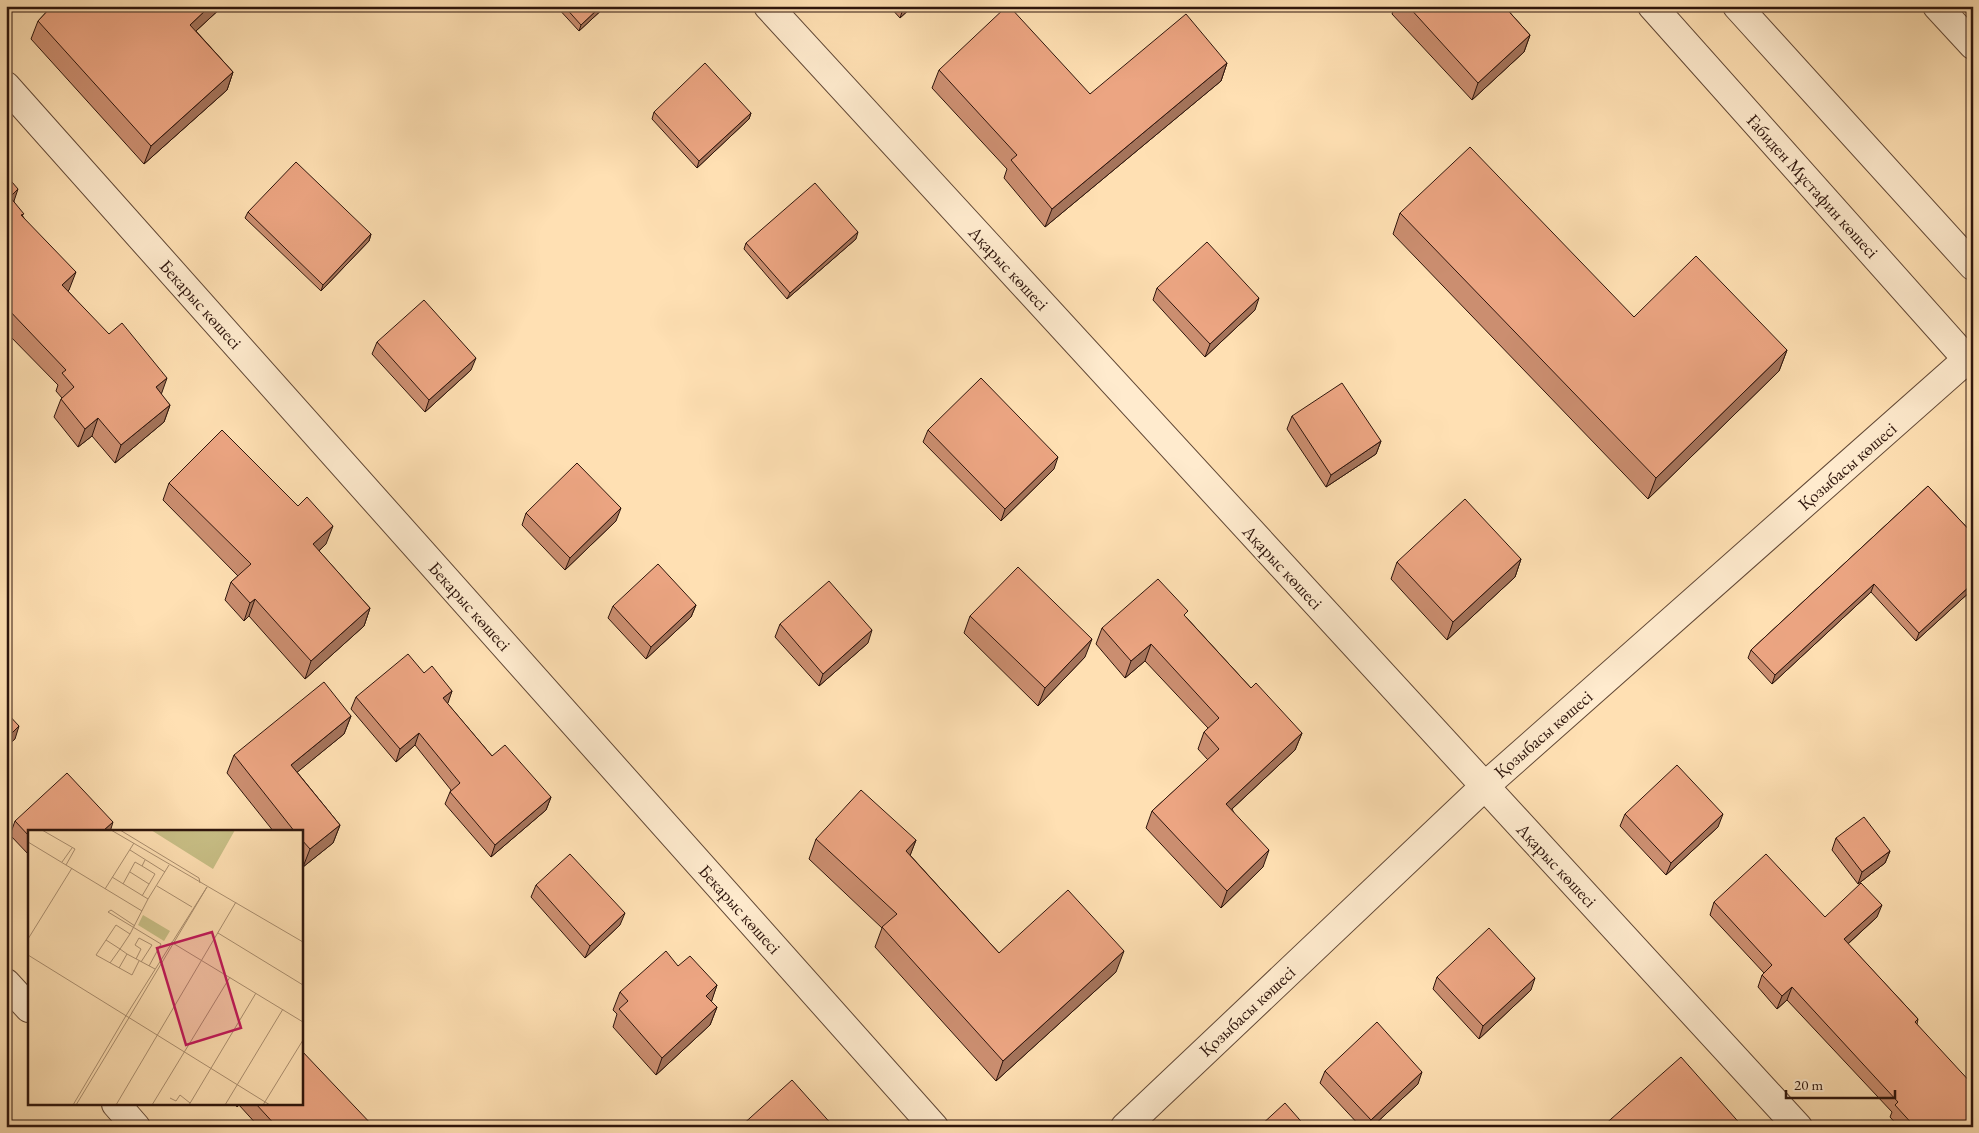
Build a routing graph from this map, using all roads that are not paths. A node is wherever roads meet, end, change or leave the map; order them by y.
1 (768, 6) edge
2 (1652, 6) edge
3 (1737, 6) edge
4 (1937, 6) edge
5 (1973, 45) edge
6 (6, 86) edge
7 (1973, 266) edge
8 (1971, 360) edge
9 (1484, 786) junction
10 (6, 983) edge
11 (28, 1007) edge
12 (118, 1106) edge
13 (136, 1127) edge
14 (934, 1127) edge
15 (1125, 1127) edge
16 (1798, 1127) edge

1 - 9 street, Ақарыс көшесі
2 - 8 street, Ғабиден Мұстафин көшесі
3 - 7 street
4 - 5 street
6 - 14 street, Бекарыс көшесі
8 - 9 street, Қозыбасы көшесі
9 - 15 street, Қозыбасы көшесі
9 - 16 street, Ақарыс көшесі
10 - 11 street
12 - 13 street

